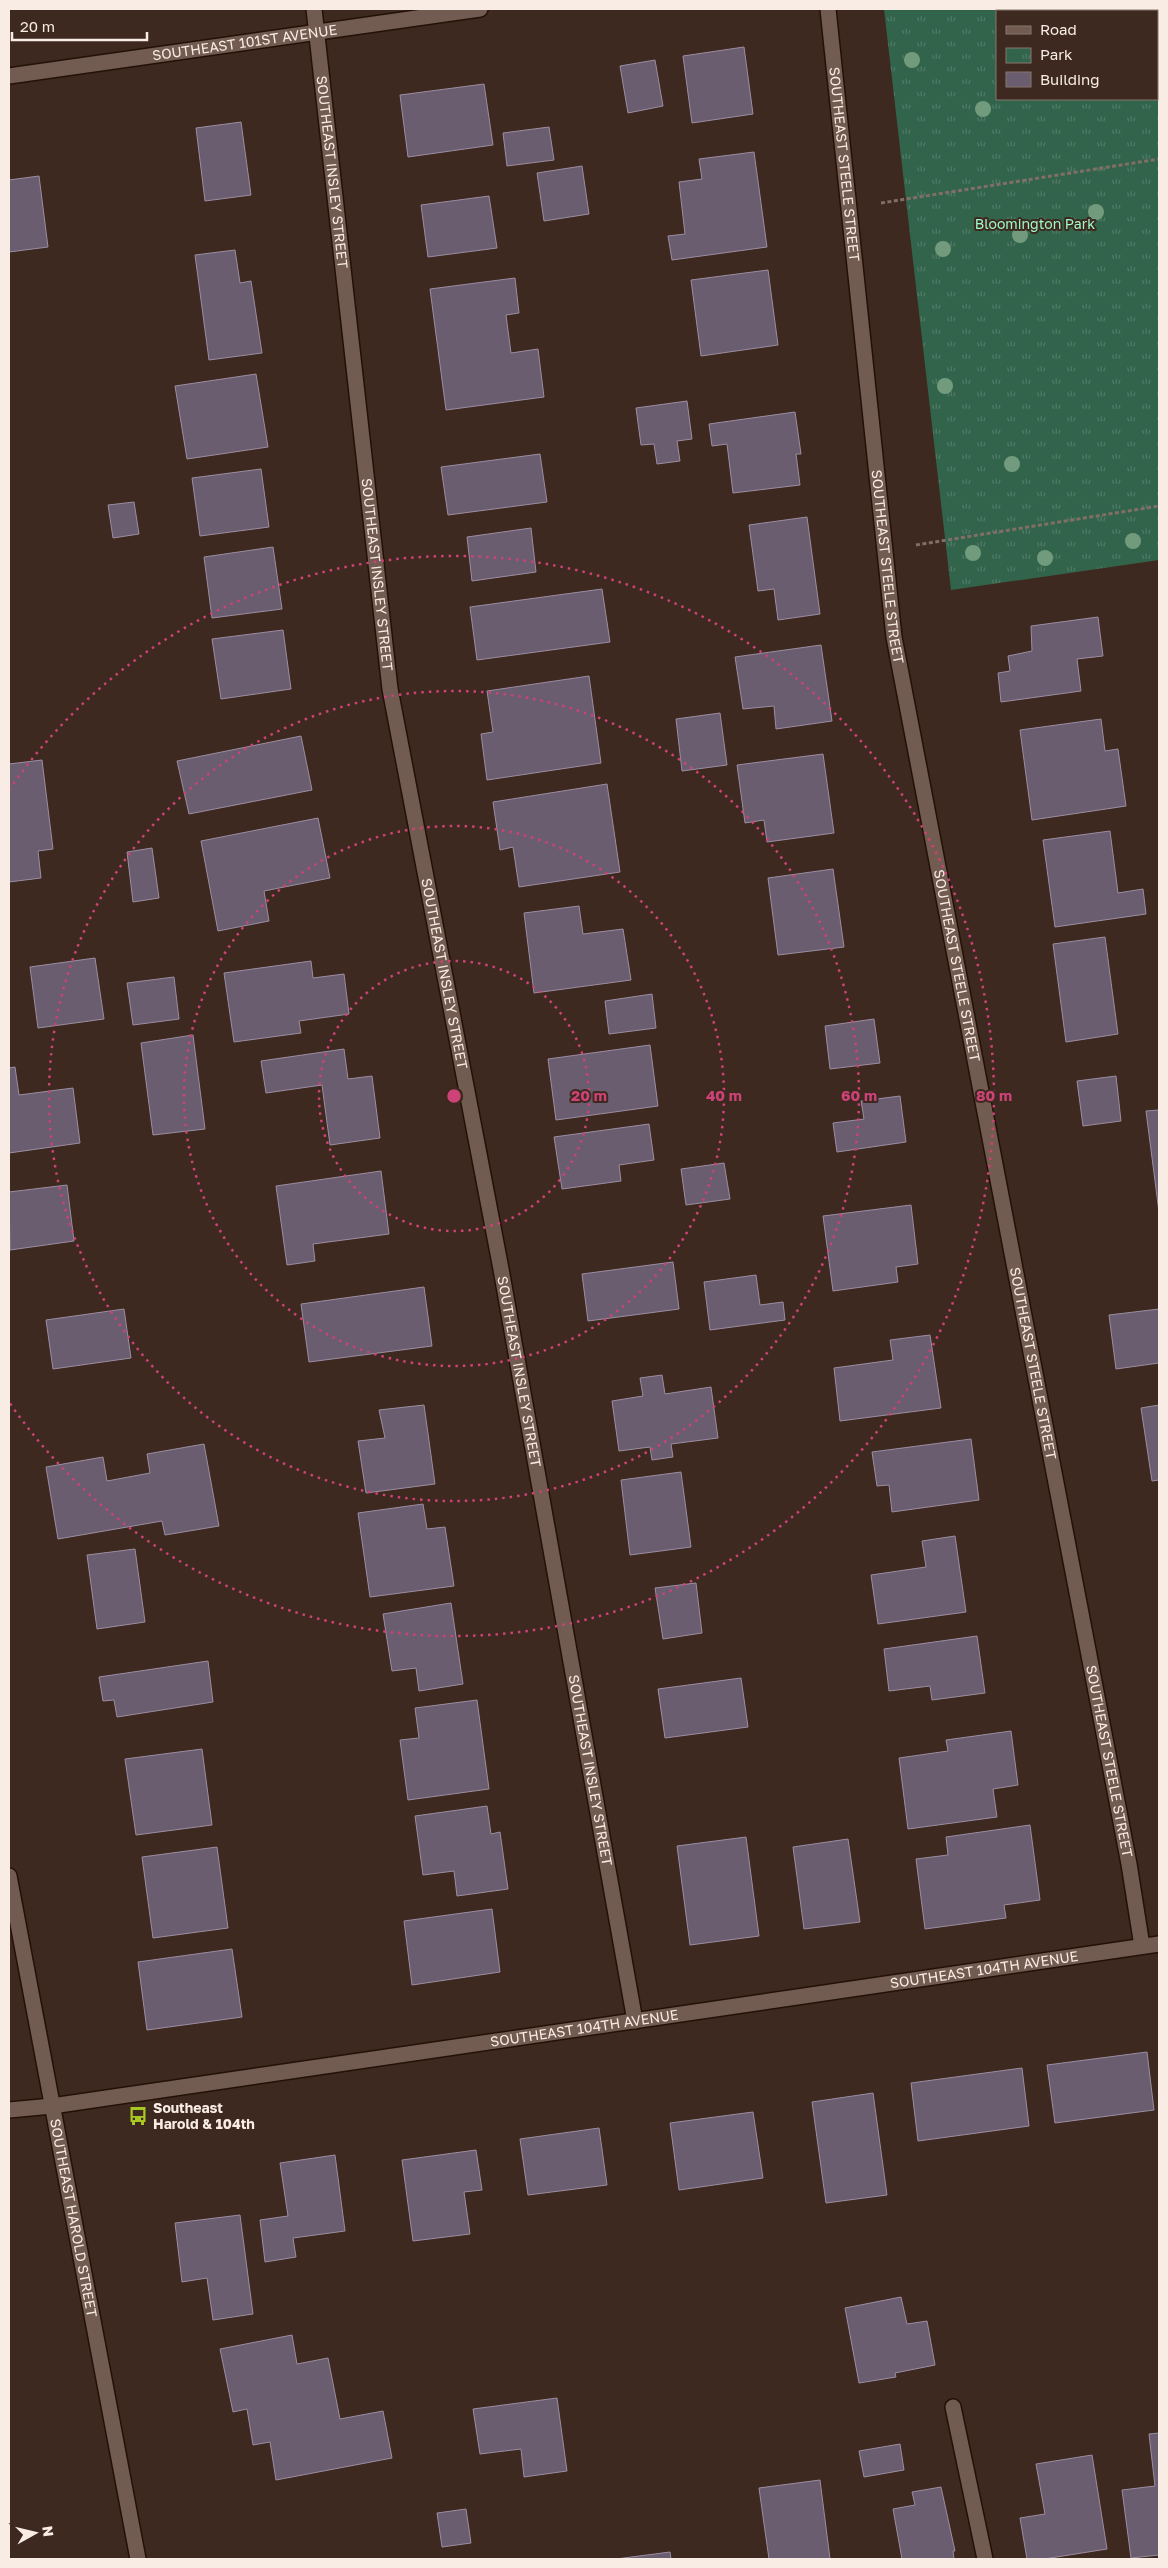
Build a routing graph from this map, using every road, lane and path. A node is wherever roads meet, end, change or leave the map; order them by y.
1 (314, 9) edge
2 (480, 9) edge
3 (828, 9) edge
4 (316, 32) junction
5 (9, 76) edge
6 (1159, 159) edge
7 (849, 208) junction
8 (1159, 506) edge
9 (884, 550) junction
10 (9, 1876) edge
11 (1159, 1944) edge
12 (1142, 1946) junction
13 (635, 2021) junction
14 (52, 2106) junction
15 (9, 2110) edge
16 (953, 2407) dead end
17 (138, 2559) edge
18 (985, 2559) edge

1 - 4 street, SOUTHEAST INSLEY STREET
2 - 4 street, SOUTHEAST 101ST AVENUE
3 - 7 street, SOUTHEAST STEELE STREET
4 - 5 street, SOUTHEAST 101ST AVENUE
4 - 13 street, SOUTHEAST INSLEY STREET
6 - 7 path
7 - 9 street, SOUTHEAST STEELE STREET
8 - 9 path
9 - 12 street, SOUTHEAST STEELE STREET
10 - 14 street, SOUTHEAST HAROLD STREET
11 - 12 street, SOUTHEAST 104TH AVENUE
12 - 13 street, SOUTHEAST 104TH AVENUE
13 - 14 street, SOUTHEAST 104TH AVENUE
14 - 15 street, SOUTHEAST 104TH AVENUE
14 - 17 street, SOUTHEAST HAROLD STREET
16 - 18 street

